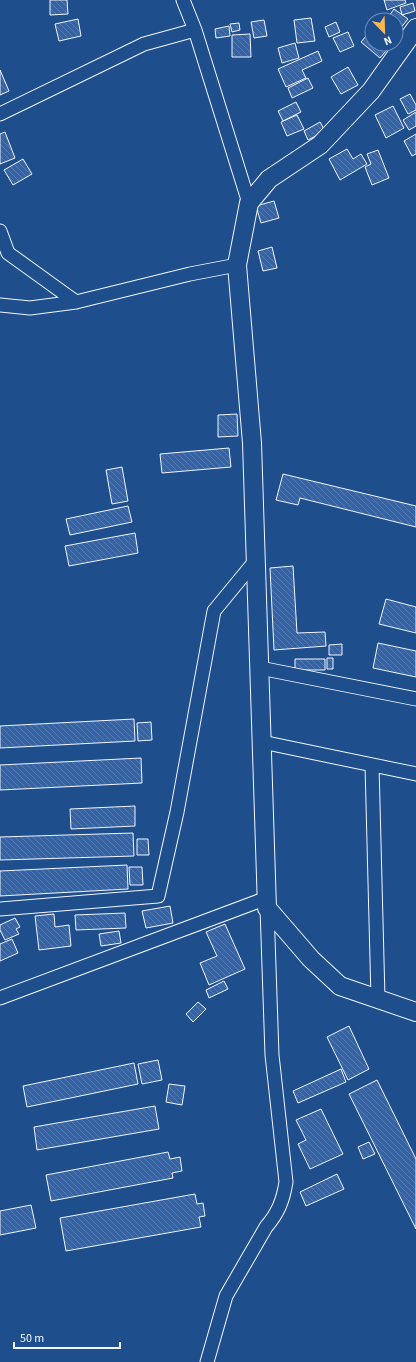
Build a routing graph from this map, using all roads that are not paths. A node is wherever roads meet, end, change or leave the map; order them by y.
1 (183, 0) edge
2 (416, 28) edge
3 (195, 30) junction
4 (0, 114) edge
5 (249, 203) junction
6 (0, 231) edge
7 (238, 265) junction
8 (76, 302) junction
9 (0, 305) edge
10 (256, 560) junction
11 (260, 668) junction
12 (416, 699) edge
13 (262, 742) junction
14 (372, 765) junction
15 (416, 774) edge
16 (267, 903) junction
17 (0, 909) edge
18 (0, 998) edge
19 (378, 1000) junction
20 (416, 1012) edge
21 (206, 1362) edge

1 - 3 street
2 - 5 street
3 - 4 street
3 - 5 street
5 - 7 street
6 - 8 street
7 - 8 street
7 - 10 street
8 - 9 street
10 - 11 street
10 - 17 street
11 - 12 street
11 - 13 street
13 - 14 street
13 - 16 street
14 - 15 street
14 - 19 street
16 - 18 street
16 - 19 street
16 - 21 street
19 - 20 street

